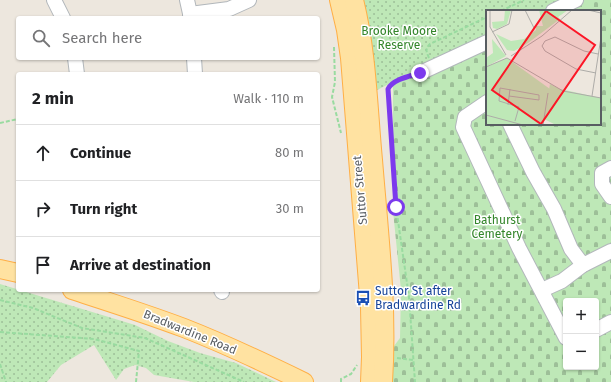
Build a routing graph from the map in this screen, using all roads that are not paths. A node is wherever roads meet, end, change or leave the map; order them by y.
1 (54, 0) edge
2 (186, 0) edge
3 (249, 0) edge
4 (339, 0) edge
5 (354, 0) edge
6 (576, 0) edge
7 (554, 10) edge
8 (61, 16) edge
9 (191, 16) edge
10 (486, 42) edge
11 (75, 60) edge
12 (194, 60) edge
13 (427, 70) road end
14 (77, 72) edge
15 (195, 72) edge
16 (486, 103) edge
17 (510, 125) edge
18 (611, 168) edge
19 (611, 197) edge
20 (611, 251) edge
21 (583, 264) junction
22 (0, 269) edge
23 (16, 273) edge
24 (542, 290) junction
25 (78, 292) edge
26 (611, 322) edge
27 (599, 328) edge
28 (564, 334) edge
29 (371, 357) junction
30 (304, 382) edge
31 (356, 382) edge
32 (370, 382) edge
33 (383, 382) edge

1 - 8 street
2 - 9 street
3 - 9 street
4 - 29 main road, Suttor Street
5 - 33 main road, Suttor Street
6 - 7 street
10 - 13 street
11 - 14 street
12 - 15 street
16 - 24 street
17 - 21 street
18 - 19 street
20 - 21 street
21 - 24 street
22 - 23 main road
24 - 28 street
25 - 30 main road, Bradwardine Road
26 - 27 street
29 - 31 main road
29 - 32 main road, Suttor Street

